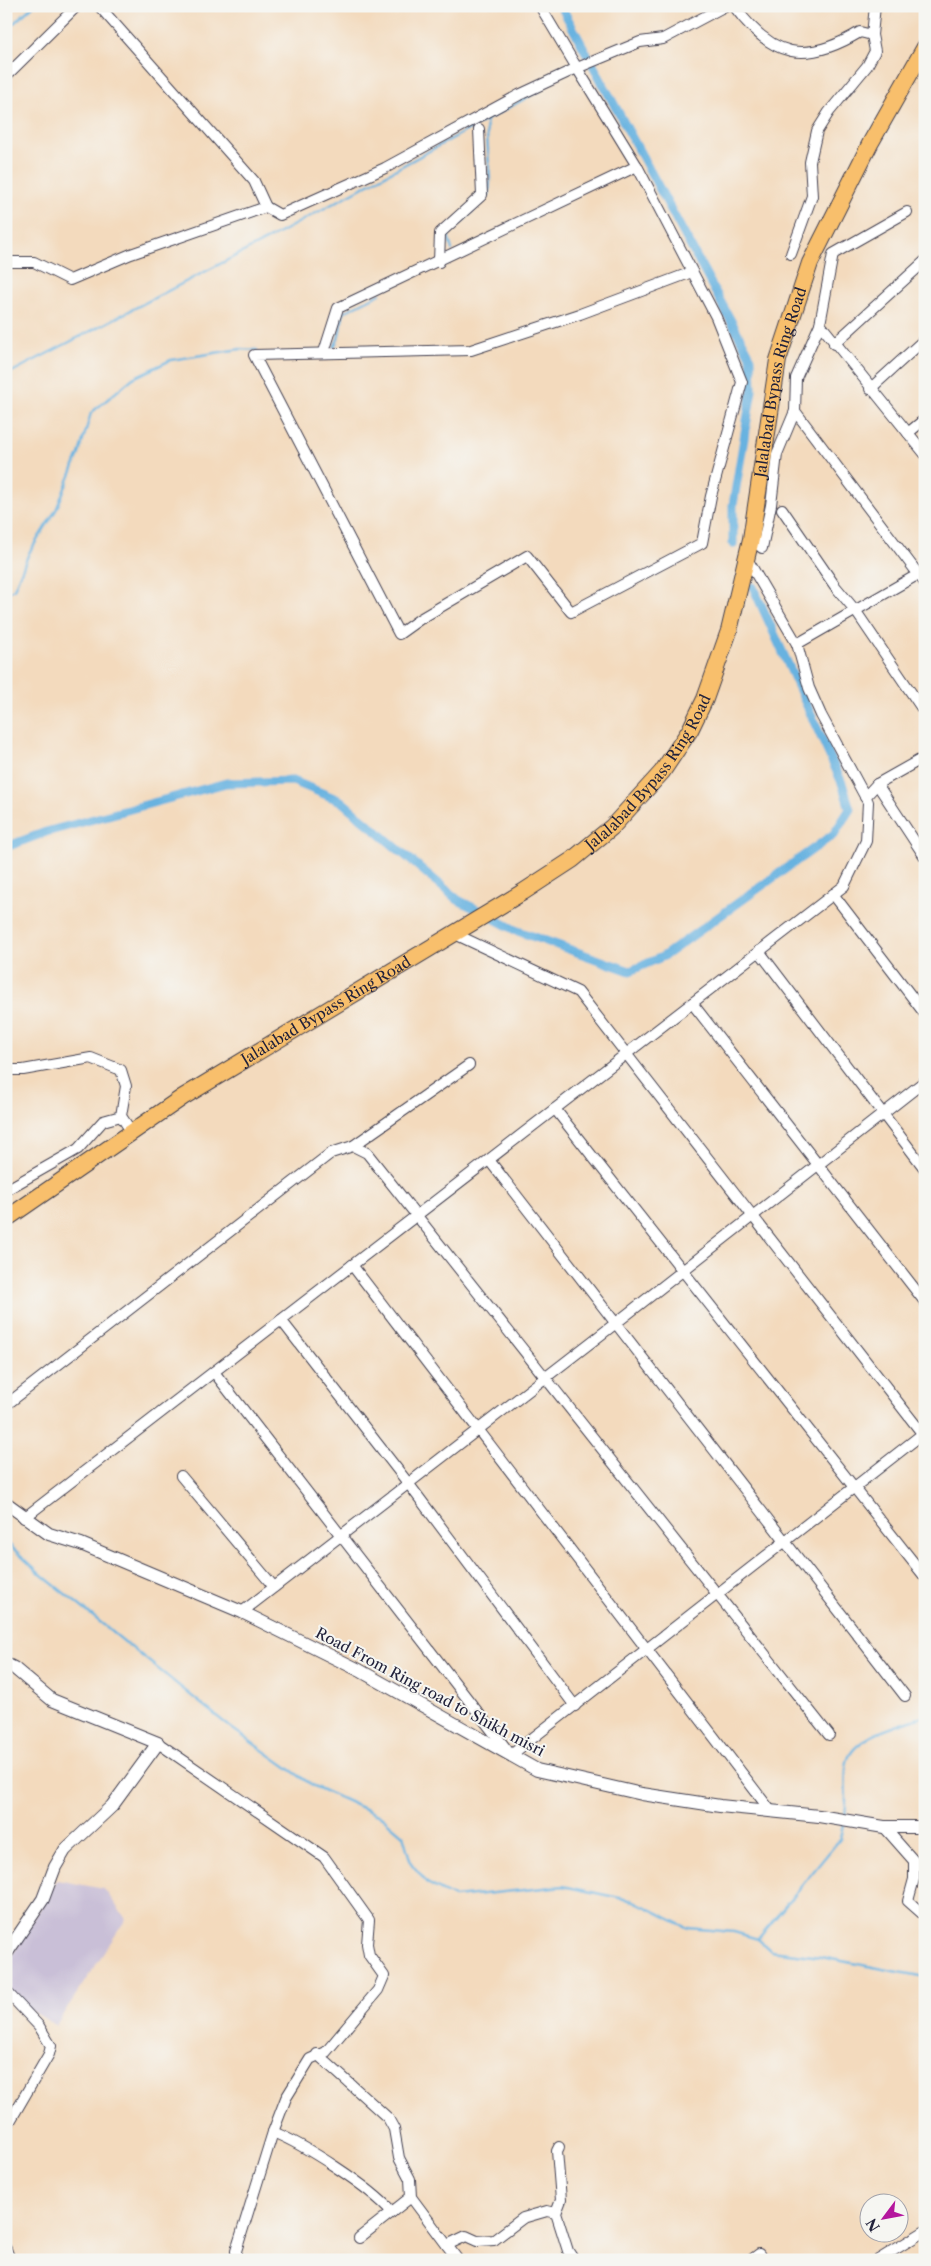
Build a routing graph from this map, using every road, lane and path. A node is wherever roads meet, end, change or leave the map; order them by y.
1 (77, 6) edge
2 (99, 6) edge
3 (540, 6) edge
4 (724, 6) edge
5 (734, 6) edge
6 (875, 6) edge
7 (872, 35) junction
8 (925, 47) edge
9 (577, 68) junction
10 (6, 76) edge
11 (479, 130) dead end
12 (637, 166) junction
13 (266, 207) junction
14 (907, 212) dead end
15 (791, 254) dead end
16 (925, 261) edge
17 (6, 262) edge
18 (439, 262) junction
19 (692, 272) junction
20 (820, 324) junction
21 (925, 339) edge
22 (834, 344) junction
23 (324, 352) junction
24 (870, 389) junction
25 (795, 412) junction
26 (925, 419) edge
27 (908, 433) junction
28 (925, 454) edge
29 (782, 509) dead end
30 (751, 539) junction
31 (746, 557) junction
32 (923, 576) edge
33 (855, 610) junction
34 (797, 644) junction
35 (925, 714) edge
36 (925, 757) edge
37 (877, 784) junction
38 (865, 797) junction
39 (925, 856) edge
40 (833, 894) junction
41 (455, 934) junction
42 (759, 951) junction
43 (692, 1003) junction
44 (925, 1014) edge
45 (626, 1054) junction
46 (469, 1066) dead end
47 (6, 1070) edge
48 (925, 1081) edge
49 (554, 1109) junction
50 (883, 1114) junction
51 (121, 1116) junction
52 (131, 1131) junction
53 (353, 1146) junction
54 (489, 1160) junction
55 (818, 1164) junction
56 (925, 1169) edge
57 (6, 1190) edge
58 (416, 1215) junction
59 (752, 1215) junction
60 (6, 1219) edge
61 (352, 1265) junction
62 (682, 1270) junction
63 (925, 1302) edge
64 (282, 1320) junction
65 (616, 1323) junction
66 (214, 1372) junction
67 (544, 1377) junction
68 (6, 1405) edge
69 (478, 1428) junction
70 (924, 1434) edge
71 (181, 1476) dead end
72 (408, 1483) junction
73 (854, 1487) junction
74 (6, 1503) edge
75 (24, 1518) junction
76 (340, 1535) junction
77 (785, 1541) junction
78 (925, 1577) edge
79 (274, 1587) junction
80 (717, 1594) junction
81 (242, 1612) junction
82 (648, 1648) junction
83 (6, 1664) edge
84 (905, 1696) dead end
85 (575, 1706) junction
86 (829, 1735) dead end
87 (158, 1743) junction
88 (512, 1755) junction
89 (770, 1810) junction
90 (884, 1827) junction
91 (925, 1827) edge
92 (925, 1916) edge
93 (6, 1954) edge
94 (6, 1991) edge
95 (317, 2054) junction
96 (6, 2128) edge
97 (273, 2132) junction
98 (559, 2147) dead end
99 (411, 2197) junction
100 (392, 2212) junction
101 (556, 2213) junction
102 (925, 2231) edge
103 (359, 2238) dead end
104 (447, 2245) junction
105 (6, 2249) edge
106 (10, 2260) edge
107 (236, 2260) edge
108 (458, 2260) edge
109 (574, 2260) edge
110 (750, 2260) edge
111 (762, 2260) edge
112 (878, 2260) edge

1 - 10 street
2 - 13 street
3 - 9 street
4 - 9 street
5 - 7 street
6 - 7 street
7 - 15 street
8 - 30 highway, Jalalabad Bypass Ring Road
9 - 12 street
9 - 13 street
11 - 18 street
12 - 18 street
12 - 19 street
13 - 17 street
14 - 20 street
16 - 22 street
18 - 23 street
19 - 23 street
19 - 23 street
20 - 22 street
20 - 25 street
21 - 24 street
22 - 24 street
24 - 27 street
25 - 30 street
25 - 32 street
26 - 27 street
27 - 28 street
29 - 33 street
30 - 31 highway, Jalalabad Bypass Ring Road
31 - 34 street
31 - 41 highway, Jalalabad Bypass Ring Road
32 - 33 street
33 - 34 street
33 - 35 street
34 - 38 street
36 - 37 street
37 - 38 street
37 - 39 street
38 - 40 street
40 - 42 street
40 - 44 street
41 - 45 street
41 - 52 highway, Jalalabad Bypass Ring Road
42 - 43 street
42 - 50 street
43 - 45 street
43 - 55 street
45 - 49 street
45 - 59 street
46 - 53 street
47 - 51 street
48 - 50 street
49 - 54 street
49 - 62 street
50 - 55 street
50 - 56 street
51 - 52 street
51 - 57 street
52 - 60 highway, Jalalabad Bypass Ring Road
53 - 58 street
53 - 68 street
54 - 58 street
54 - 65 street
55 - 59 street
55 - 63 street
58 - 61 street
58 - 67 street
59 - 62 street
59 - 70 street
61 - 64 street
61 - 69 street
62 - 65 street
62 - 73 street
64 - 66 street
64 - 72 street
65 - 67 street
65 - 77 street
66 - 75 street
66 - 76 street
67 - 69 street
67 - 80 street
69 - 72 street
69 - 82 street
70 - 73 street
71 - 79 street
72 - 76 street
72 - 85 street
73 - 77 street
73 - 78 street
74 - 75 street, Road From Ring road to Shikh misri
75 - 81 street, Road From Ring road to Shikh misri
76 - 79 street
76 - 88 street
77 - 80 street
77 - 84 street
79 - 81 street
80 - 82 street
80 - 86 street
81 - 88 street, Road From Ring road to Shikh misri
82 - 85 street
82 - 89 street
83 - 87 street
85 - 88 street
87 - 93 street
87 - 95 street
88 - 89 street, Road From Ring road to Shikh misri
89 - 90 street, Road From Ring road to Shikh misri
90 - 91 street, Road From Ring road to Shikh misri
90 - 92 street
94 - 96 street
95 - 97 street
95 - 99 street
97 - 100 street
97 - 107 street
98 - 101 street
99 - 100 street
99 - 104 street
100 - 103 street
101 - 104 street
101 - 109 street
102 - 112 street
104 - 108 street
105 - 106 street
110 - 111 street

